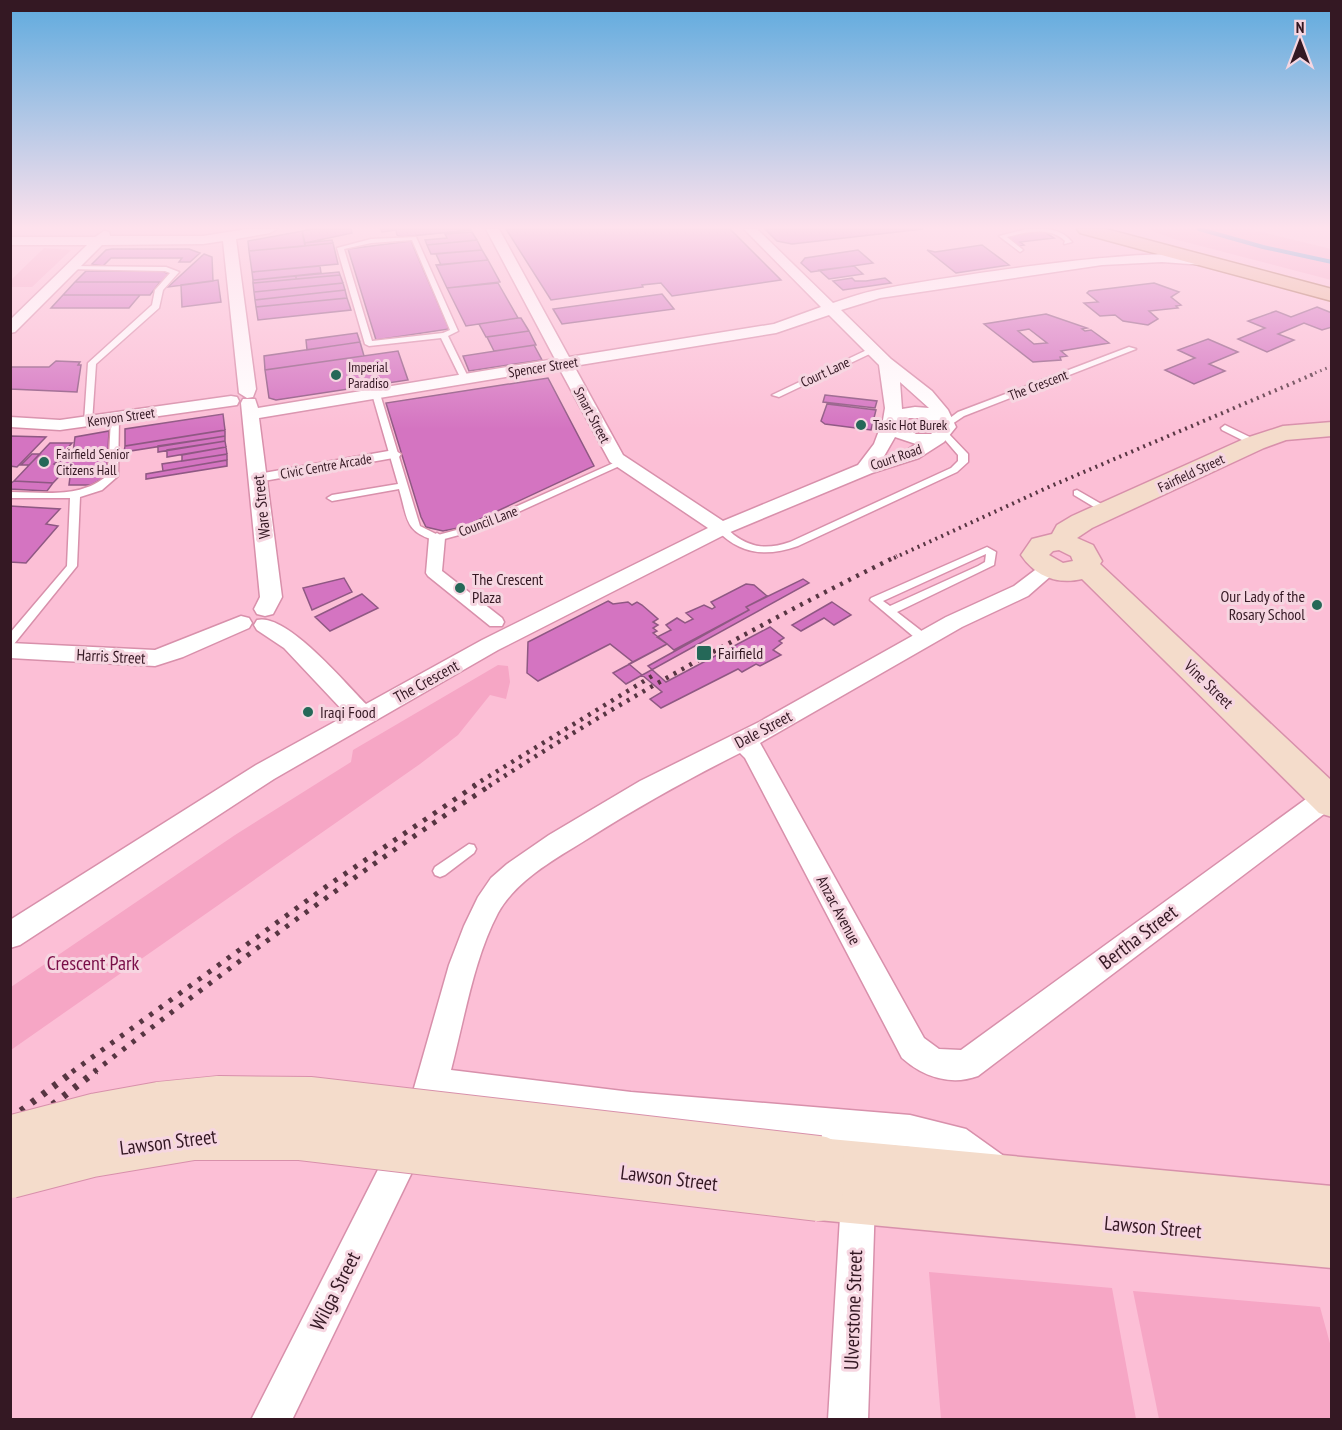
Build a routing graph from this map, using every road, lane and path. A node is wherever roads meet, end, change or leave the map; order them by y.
1 (42, 296) edge
2 (158, 296) edge
3 (235, 296) edge
4 (354, 296) edge
5 (439, 296) edge
6 (529, 296) edge
7 (818, 296) edge
8 (872, 296) edge
9 (831, 309) junction
10 (10, 329) edge
11 (444, 335) junction
12 (1132, 349) dead end
13 (874, 350) junction
14 (887, 363) junction
15 (566, 364) junction
16 (465, 379) junction
17 (376, 394) junction
18 (776, 395) dead end
19 (245, 402) junction
20 (116, 418) junction
21 (10, 422) edge
22 (88, 422) junction
23 (893, 422) junction
24 (1225, 428) dead end
25 (942, 429) junction
26 (1332, 429) edge
27 (1255, 443) junction
28 (394, 454) junction
29 (621, 463) junction
30 (865, 469) junction
31 (258, 478) junction
32 (403, 486) junction
33 (1077, 493) dead end
34 (10, 495) edge
35 (75, 495) junction
36 (332, 498) dead end
37 (1107, 511) junction
38 (721, 529) junction
39 (438, 538) junction
40 (1061, 542) junction
41 (1086, 566) junction
42 (1050, 568) junction
43 (889, 611) junction
44 (265, 617) junction
45 (496, 622) dead end
46 (924, 639) junction
47 (10, 641) edge
48 (10, 650) edge
49 (363, 716) junction
50 (743, 741) junction
51 (1329, 800) edge
52 (469, 849) dead end
53 (440, 871) dead end
54 (10, 936) edge
55 (946, 1066) joint
56 (10, 1141) edge
57 (399, 1164) dead end
58 (10, 1173) edge
59 (1008, 1180) junction
60 (832, 1186) junction
61 (1332, 1210) edge
62 (1332, 1243) edge
63 (271, 1419) edge
64 (848, 1419) edge

1 - 10 street
2 - 22 lane
3 - 19 street, Ware Street
4 - 11 lane
5 - 11 lane
6 - 15 street, Smart Street
7 - 9 street
8 - 9 street, Spencer Street
9 - 13 street
9 - 15 street, Spencer Street
11 - 16 lane
12 - 25 lane, The Crescent
13 - 14 street
13 - 18 lane, Court Lane
14 - 23 street
14 - 25 street
15 - 16 street, Spencer Street
15 - 29 street, Smart Street
16 - 17 street, Spencer Street
17 - 19 street, Spencer Street
17 - 28 lane, Council Lane
19 - 20 street, Kenyon Street
19 - 31 street, Ware Street
20 - 22 street, Kenyon Street
20 - 35 lane
21 - 22 street, Kenyon Street
23 - 25 street
23 - 25 street
23 - 30 street, Court Road
24 - 27 lane
25 - 30 street, Court Road
25 - 38 lane
26 - 27 main road, Fairfield Street
27 - 37 main road, Fairfield Street
28 - 31 street, Civic Centre Arcade
28 - 32 lane, Council Lane
29 - 38 street, Smart Street
29 - 39 lane, Council Lane
30 - 38 street, The Crescent
31 - 44 street, Ware Street
32 - 36 lane
32 - 39 lane, Council Lane
33 - 37 lane
34 - 35 lane
35 - 47 lane
37 - 40 main road, Fairfield Street
38 - 49 street, The Crescent
39 - 45 street
40 - 41 main road, Vine Street
40 - 42 main road, Fairfield Street
41 - 42 main road
41 - 51 main road, Vine Street
42 - 46 street, Dale Street
43 - 43 lane
43 - 46 lane
44 - 48 street, Harris Street
44 - 49 street
46 - 50 street, Dale Street
49 - 54 street, The Crescent
50 - 55 street, Anzac Avenue
50 - 59 street, Dale Street
51 - 55 street, Bertha Street
52 - 53 lane
56 - 60 main road, Lawson Street, bridge
57 - 63 street, Wilga Street
58 - 60 main road, Lawson Street, bridge
59 - 60 main road, Lawson Street
59 - 61 main road, Lawson Street
60 - 62 main road, Lawson Street
60 - 64 street, Ulverstone Street

